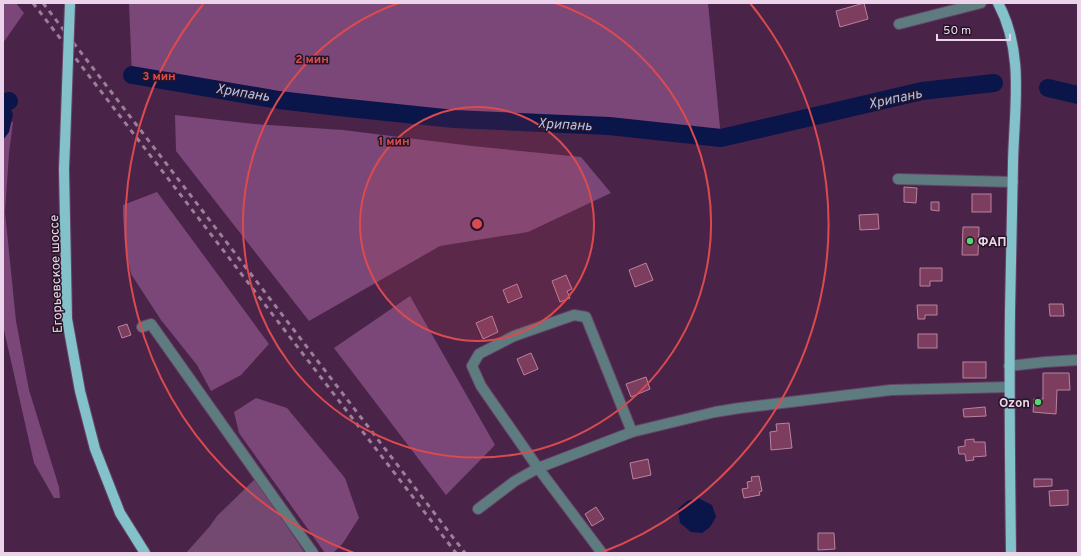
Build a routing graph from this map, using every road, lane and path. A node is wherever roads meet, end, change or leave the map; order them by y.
1 (70, 3) edge
2 (981, 3) edge
3 (998, 3) edge
4 (899, 24) dead end
5 (898, 179) dead end
6 (1013, 182) junction
7 (142, 327) dead end
8 (1078, 360) edge
9 (1009, 366) junction
10 (1009, 387) junction
11 (632, 432) junction
12 (538, 468) junction
13 (478, 510) dead end
14 (145, 553) edge
15 (313, 553) edge
16 (602, 553) edge
17 (1011, 553) edge

1 - 14 main road, Егорьевское шоссе, bridge
2 - 4 street
3 - 6 main road
5 - 6 street
6 - 9 main road
7 - 15 street
8 - 9 street
9 - 10 main road
10 - 11 street
10 - 17 main road
11 - 12 street
11 - 12 street
12 - 13 street
12 - 16 street

